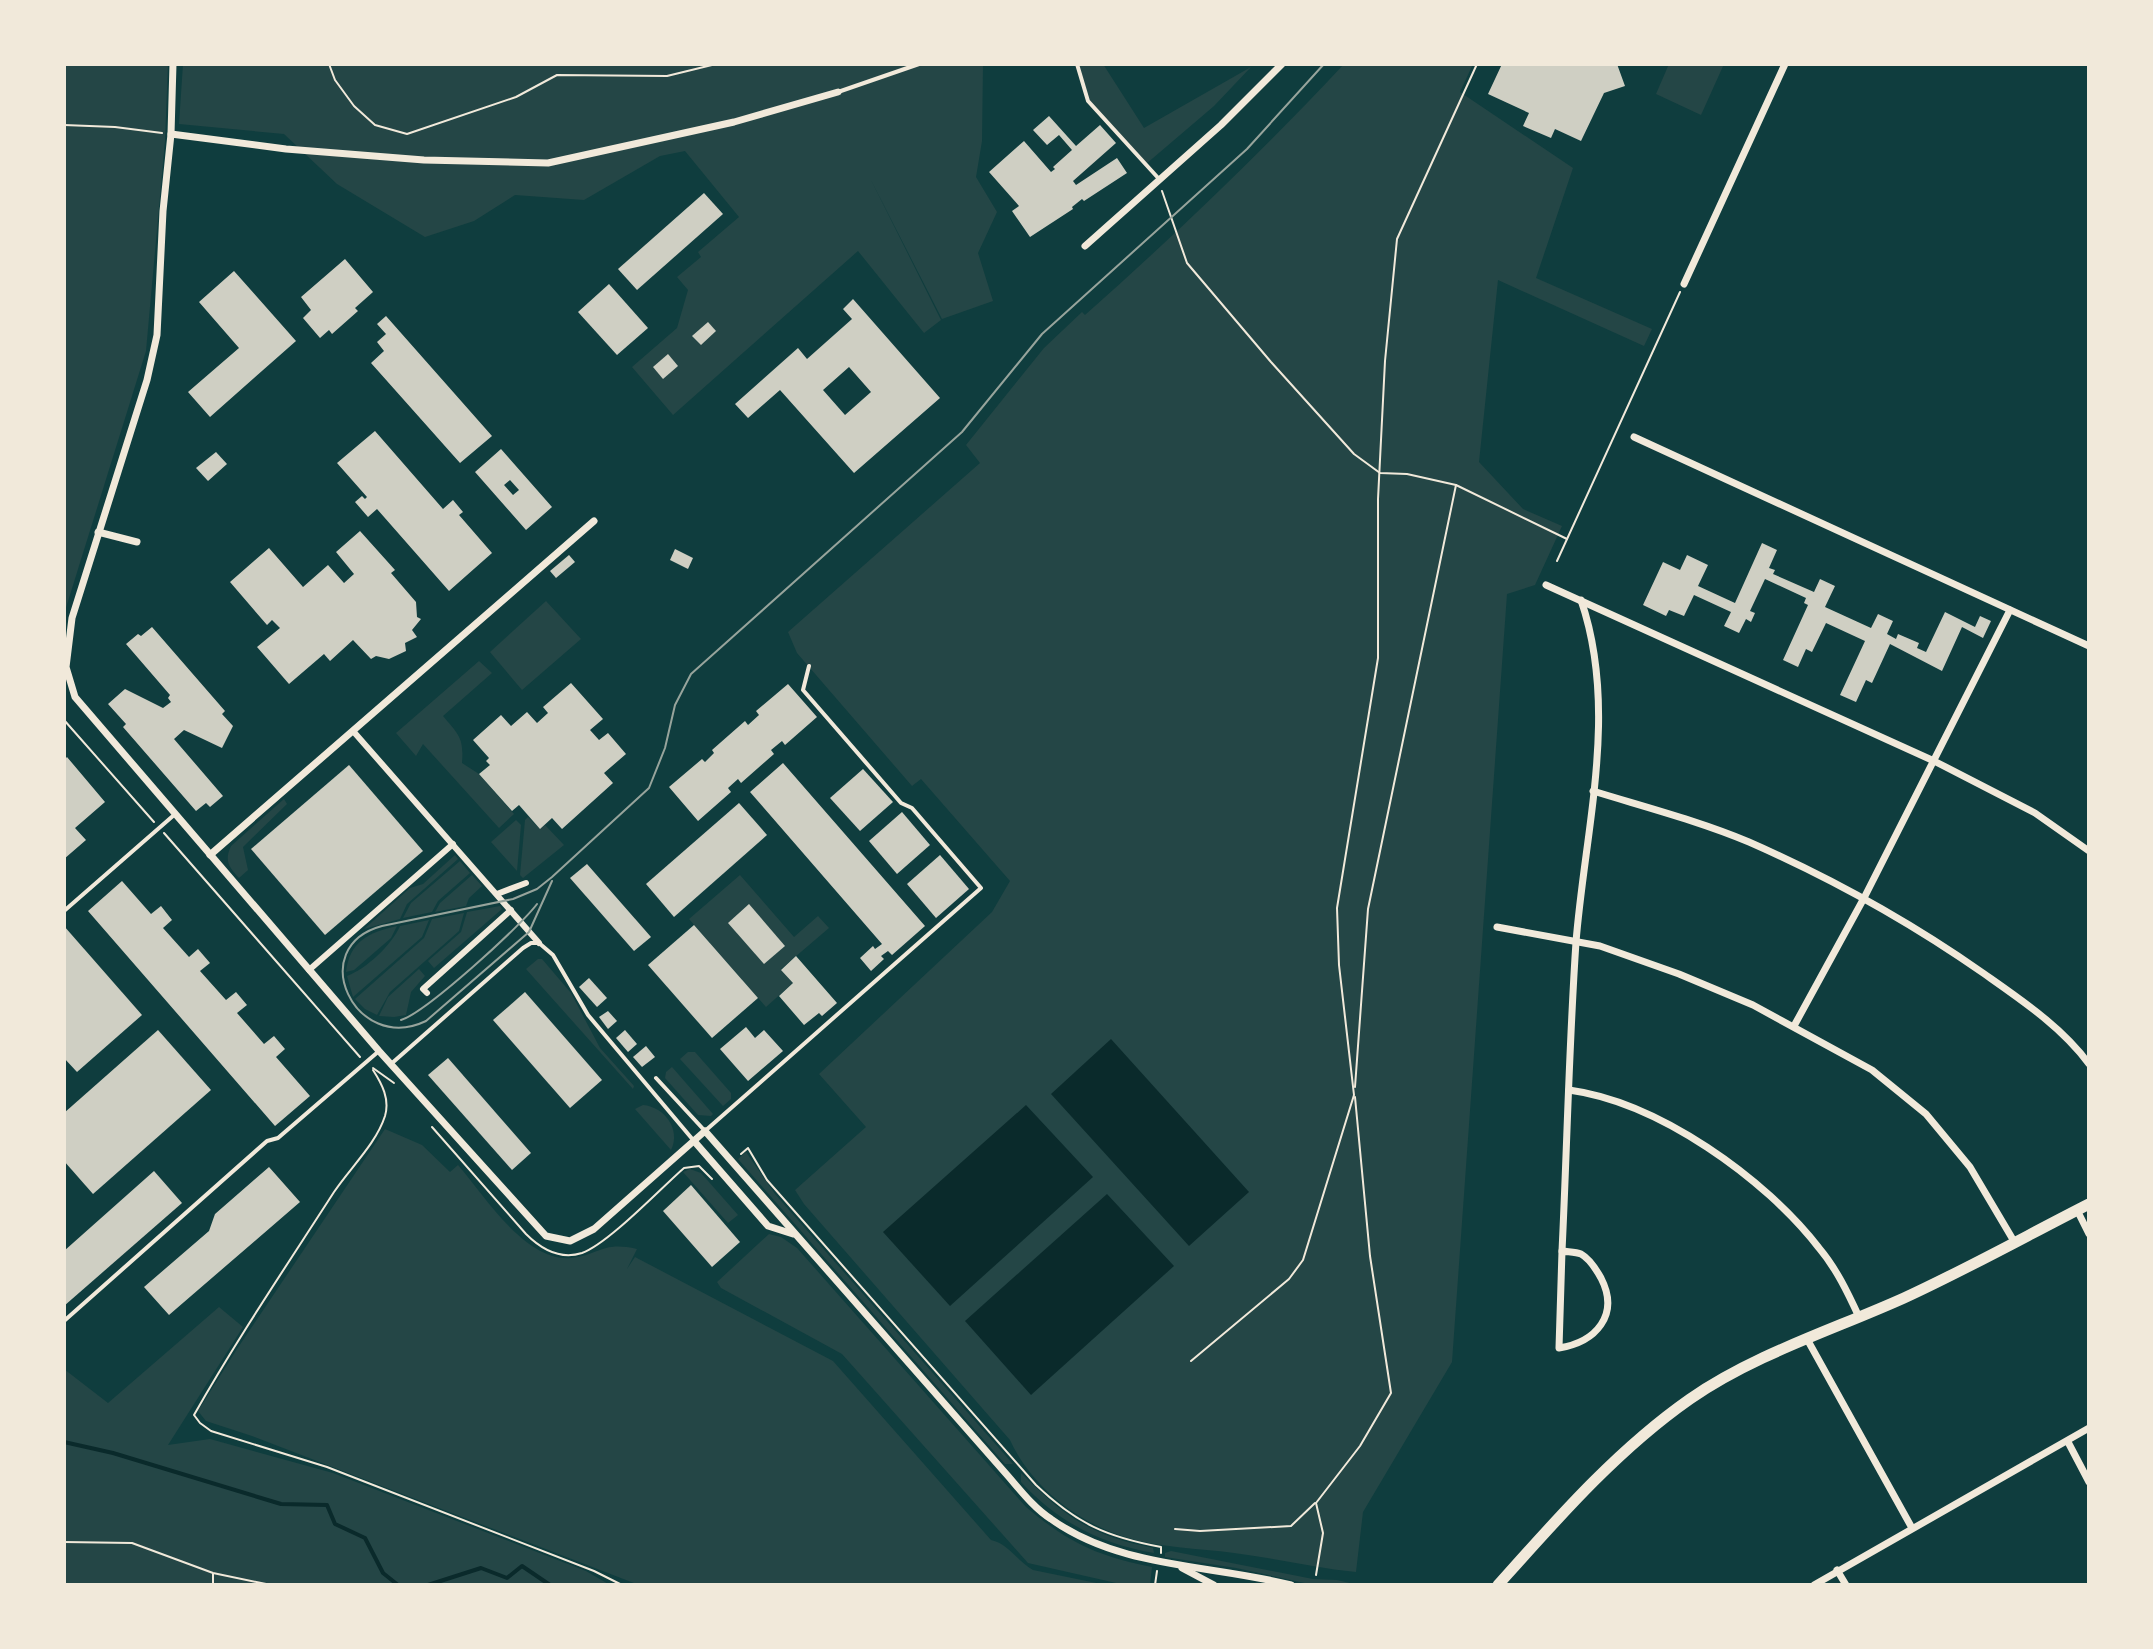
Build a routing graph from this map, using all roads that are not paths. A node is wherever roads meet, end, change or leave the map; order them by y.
1 (173, 64) edge
2 (919, 64) edge
3 (1077, 64) edge
4 (1282, 64) edge
5 (1785, 64) edge
6 (838, 92) joint
7 (171, 134) junction
8 (1160, 180) junction
9 (1085, 246) dead end
10 (1684, 284) road end
11 (1634, 437) dead end
12 (597, 519) dead end
13 (98, 532) junction
14 (137, 542) dead end
15 (1546, 585) dead end
16 (1581, 600) junction
17 (2010, 610) junction
18 (2089, 646) edge
19 (809, 666) dead end
20 (353, 731) junction
21 (1934, 761) junction
22 (1593, 791) junction
23 (174, 814) junction
24 (453, 844) junction
25 (2089, 851) edge
26 (210, 855) junction
27 (526, 883) dead end
28 (497, 894) junction
29 (1864, 898) junction
30 (511, 910) junction
31 (64, 911) edge
32 (1497, 927) dead end
33 (1576, 941) junction
34 (539, 943) junction
35 (309, 970) junction
36 (427, 993) dead end
37 (1794, 1026) junction
38 (379, 1051) junction
39 (391, 1064) junction
40 (2089, 1064) edge
41 (656, 1078) dead end
42 (1569, 1090) junction
43 (705, 1131) junction
44 (694, 1141) junction
45 (2089, 1204) edge
46 (2077, 1210) junction
47 (2089, 1234) edge
48 (796, 1235) junction
49 (2015, 1243) junction
50 (1562, 1251) junction
51 (1859, 1317) junction
52 (64, 1321) edge
53 (1807, 1339) junction
54 (2089, 1428) edge
55 (2068, 1442) junction
56 (2089, 1482) edge
57 (1912, 1528) junction
58 (1177, 1565) junction
59 (1837, 1570) junction
60 (1214, 1585) edge
61 (1291, 1585) edge
62 (1498, 1585) edge
63 (1814, 1585) edge
64 (1846, 1585) edge

1 - 7 street
2 - 6 lane
3 - 8 lane
4 - 8 street
5 - 10 street
6 - 7 street
7 - 13 street
8 - 9 street
11 - 17 street
12 - 20 street
13 - 14 street
13 - 23 street
15 - 16 street
16 - 21 street
16 - 22 street
17 - 18 street
17 - 21 street
19 - 43 lane
20 - 24 street
20 - 26 street
21 - 25 street
21 - 29 street
22 - 29 street
22 - 33 street
23 - 26 street
23 - 31 lane
24 - 28 street
24 - 35 street
26 - 35 street
27 - 28 street
28 - 30 street
29 - 37 street
29 - 40 street
30 - 34 street
30 - 36 street
32 - 33 street
33 - 37 street
33 - 42 street
34 - 39 lane
34 - 44 lane
35 - 38 street
37 - 49 street
38 - 39 street
38 - 52 lane
39 - 44 street
41 - 43 lane
42 - 50 street
42 - 51 street
43 - 44 street
43 - 48 street
44 - 48 street
45 - 46 main road
46 - 47 street
46 - 49 main road
48 - 58 street
49 - 51 main road
50 - 50 street
51 - 53 main road
53 - 57 street
53 - 62 main road
54 - 55 street
55 - 56 street
55 - 57 street
57 - 59 street
58 - 60 street
58 - 61 street
59 - 63 street
59 - 64 street

